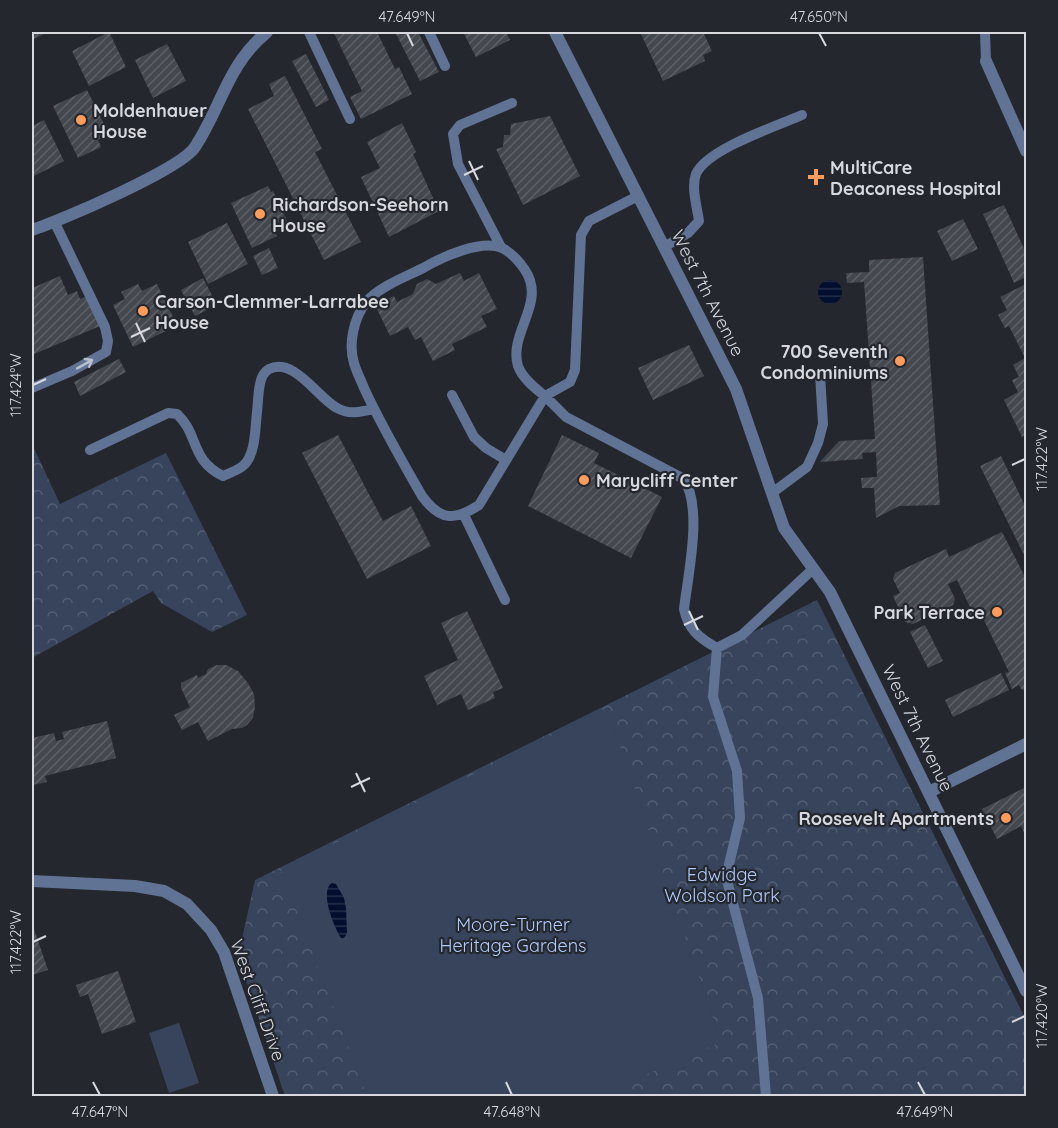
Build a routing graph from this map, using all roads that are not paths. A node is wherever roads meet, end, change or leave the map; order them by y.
1 (267, 32) edge
2 (309, 32) edge
3 (429, 32) edge
4 (555, 32) edge
5 (985, 32) edge
6 (986, 62) joint
7 (445, 66) dead end
8 (512, 103) dead end
9 (802, 115) dead end
10 (350, 119) dead end
11 (1026, 151) edge
12 (638, 196) junction
13 (55, 223) junction
14 (32, 230) edge
15 (501, 247) junction
16 (664, 247) junction
17 (820, 374) dead end
18 (32, 388) edge
19 (452, 395) dead end
20 (545, 396) junction
21 (374, 409) junction
22 (90, 450) dead end
23 (506, 460) junction
24 (772, 493) junction
25 (464, 515) junction
26 (813, 569) junction
27 (505, 600) dead end
28 (717, 648) junction
29 (1026, 744) edge
30 (930, 792) junction
31 (32, 880) edge
32 (1026, 991) edge
33 (273, 1096) edge
34 (766, 1096) edge

1 - 13 street
2 - 10 lane
3 - 7 lane
4 - 12 street, West 7th Avenue
5 - 6 lane
6 - 11 street
8 - 15 lane
9 - 16 lane
12 - 16 street, West 7th Avenue
12 - 20 lane
13 - 14 street
18 -> 13 lane
15 - 20 lane
15 - 21 lane
16 - 24 street, West 7th Avenue
17 - 24 lane
19 - 23 lane
20 - 23 lane
20 - 28 lane
21 - 22 lane
21 - 25 lane
23 - 25 lane
24 - 26 street, West 7th Avenue
25 - 27 lane
26 - 28 lane
26 - 30 street, West 7th Avenue
28 - 34 lane
29 - 30 street
30 - 32 street, West 7th Avenue
31 - 33 street, West Cliff Drive

